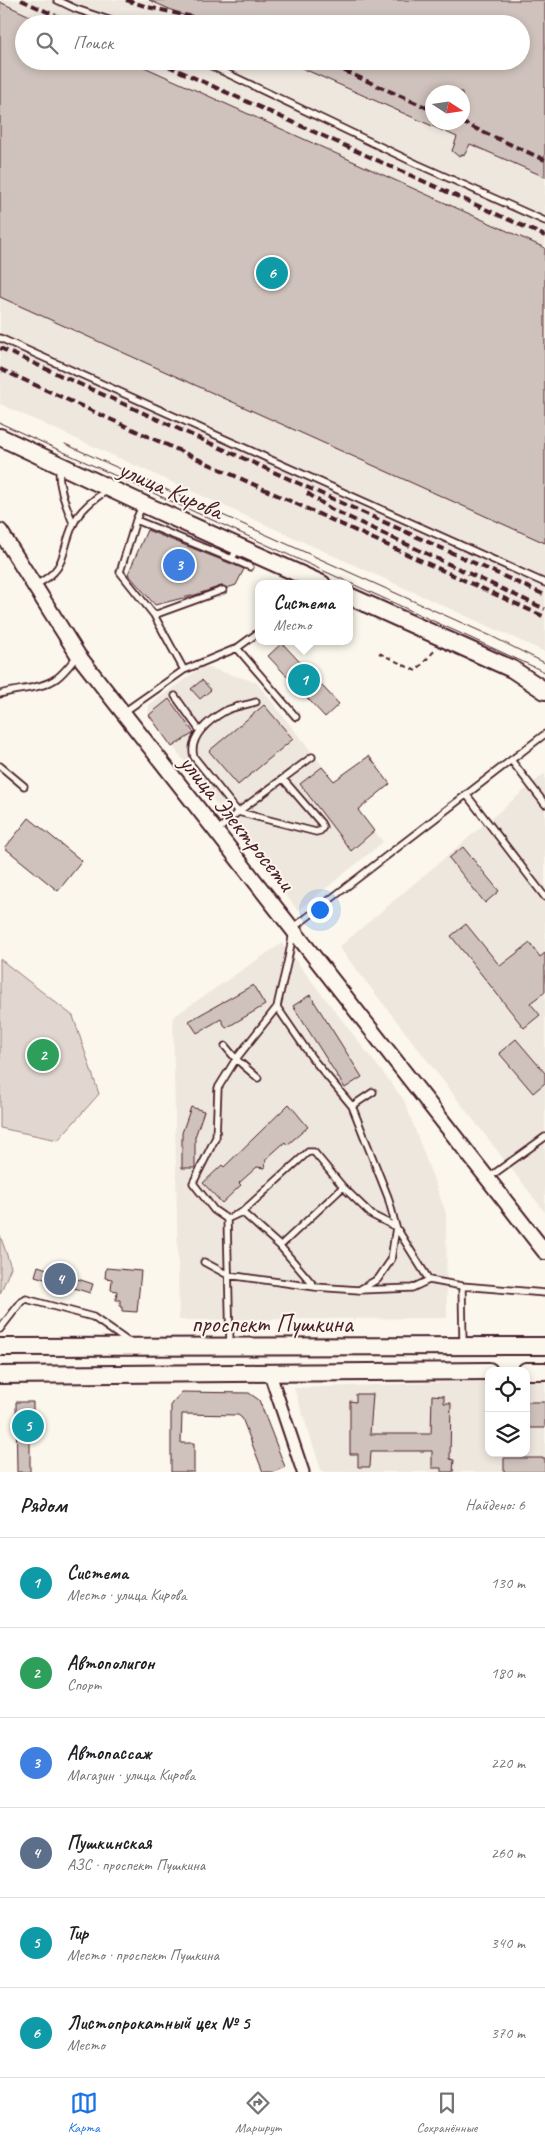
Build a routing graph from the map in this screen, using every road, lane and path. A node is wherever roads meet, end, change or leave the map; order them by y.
1 (57, 0) edge
2 (94, 15) edge
3 (220, 70) edge
4 (545, 220) edge
5 (0, 338) edge
6 (0, 437) edge
7 (58, 465) junction
8 (110, 489) junction
9 (143, 504) junction
10 (136, 520) junction
11 (73, 523) junction
12 (0, 530) edge
13 (235, 553) junction
14 (250, 567) dead end
15 (311, 580) edge
16 (545, 583) edge
17 (33, 586) junction
18 (223, 590) dead end
19 (353, 598) edge
20 (154, 615) junction
21 (255, 635) edge
22 (438, 647) dead end
23 (237, 648) junction
24 (379, 653) dead end
25 (78, 655) junction
26 (184, 670) junction
27 (545, 691) edge
28 (0, 694) edge
29 (175, 696) dead end
30 (256, 702) dead end
31 (122, 713) junction
32 (296, 717) dead end
33 (200, 731) junction
34 (545, 734) edge
35 (312, 757) dead end
36 (512, 760) junction
37 (0, 766) edge
38 (283, 779) junction
39 (24, 786) dead end
40 (466, 794) junction
41 (545, 804) edge
42 (238, 812) junction
43 (215, 834) junction
44 (545, 897) edge
45 (293, 928) junction
46 (277, 1007) junction
47 (225, 1046) dead end
48 (236, 1059) junction
49 (258, 1078) dead end
50 (373, 1092) dead end
51 (352, 1106) junction
52 (545, 1138) edge
53 (488, 1178) junction
54 (343, 1187) junction
55 (242, 1212) junction
56 (227, 1219) junction
57 (396, 1227) junction
58 (280, 1246) junction
59 (545, 1252) edge
60 (204, 1262) dead end
61 (228, 1275) junction
62 (429, 1280) junction
63 (462, 1286) junction
64 (315, 1287) junction
65 (359, 1290) junction
66 (545, 1293) edge
67 (0, 1330) edge
68 (545, 1346) edge
69 (0, 1347) edge
70 (230, 1347) junction
71 (138, 1348) junction
72 (463, 1348) junction
73 (485, 1371) edge
74 (530, 1371) edge
75 (545, 1371) edge
76 (270, 1374) junction
77 (0, 1375) edge
78 (303, 1472) edge

1 - 2 lane
3 - 4 lane
5 - 16 lane
6 - 7 main road, улица Кирова
7 - 8 main road, улица Кирова
7 - 11 lane
8 - 9 main road, улица Кирова
8 - 11 lane
9 - 10 lane
9 - 13 main road, улица Кирова
10 - 13 lane
10 - 20 lane
11 - 17 lane
12 - 17 street, улица Электросети
13 - 14 lane
13 - 15 main road, улица Кирова
17 - 25 street, улица Электросети
18 - 20 lane
19 - 27 main road
20 - 26 lane
21 - 23 lane
22 - 24 path
23 - 26 lane
23 - 32 lane
25 - 28 lane
25 - 31 street, улица Электросети
26 - 31 lane
29 - 33 lane
30 - 33 lane
31 - 43 street, улица Электросети
33 - 42 lane
34 - 36 lane
35 - 38 lane
36 - 40 lane
36 - 41 lane
37 - 39 lane
38 - 42 lane
38 - 42 lane
40 - 44 lane
40 - 45 lane
42 - 43 lane
43 - 45 street, улица Электросети
45 - 46 lane
45 - 53 street, улица Электросети
46 - 48 lane
46 - 51 lane
47 - 48 lane
48 - 49 lane
48 - 56 lane
50 - 51 lane
51 - 57 lane
52 - 53 lane
53 - 59 street, улица Электросети
54 - 55 lane
54 - 57 lane
54 - 58 lane
55 - 56 lane
55 - 58 lane
56 - 61 lane
57 - 62 lane
57 - 65 lane
58 - 64 lane
60 - 61 lane
61 - 64 lane
61 - 70 lane
62 - 63 lane
62 - 65 lane
63 - 66 lane
63 - 72 lane
64 - 65 lane
67 - 71 lane
68 - 72 main road, проспект Пушкина
69 - 71 main road, проспект Пушкина
70 - 71 main road, проспект Пушкина
70 - 72 main road, проспект Пушкина
73 - 76 main road, проспект Пушкина
74 - 75 main road
76 - 77 main road, проспект Пушкина
76 - 78 street

